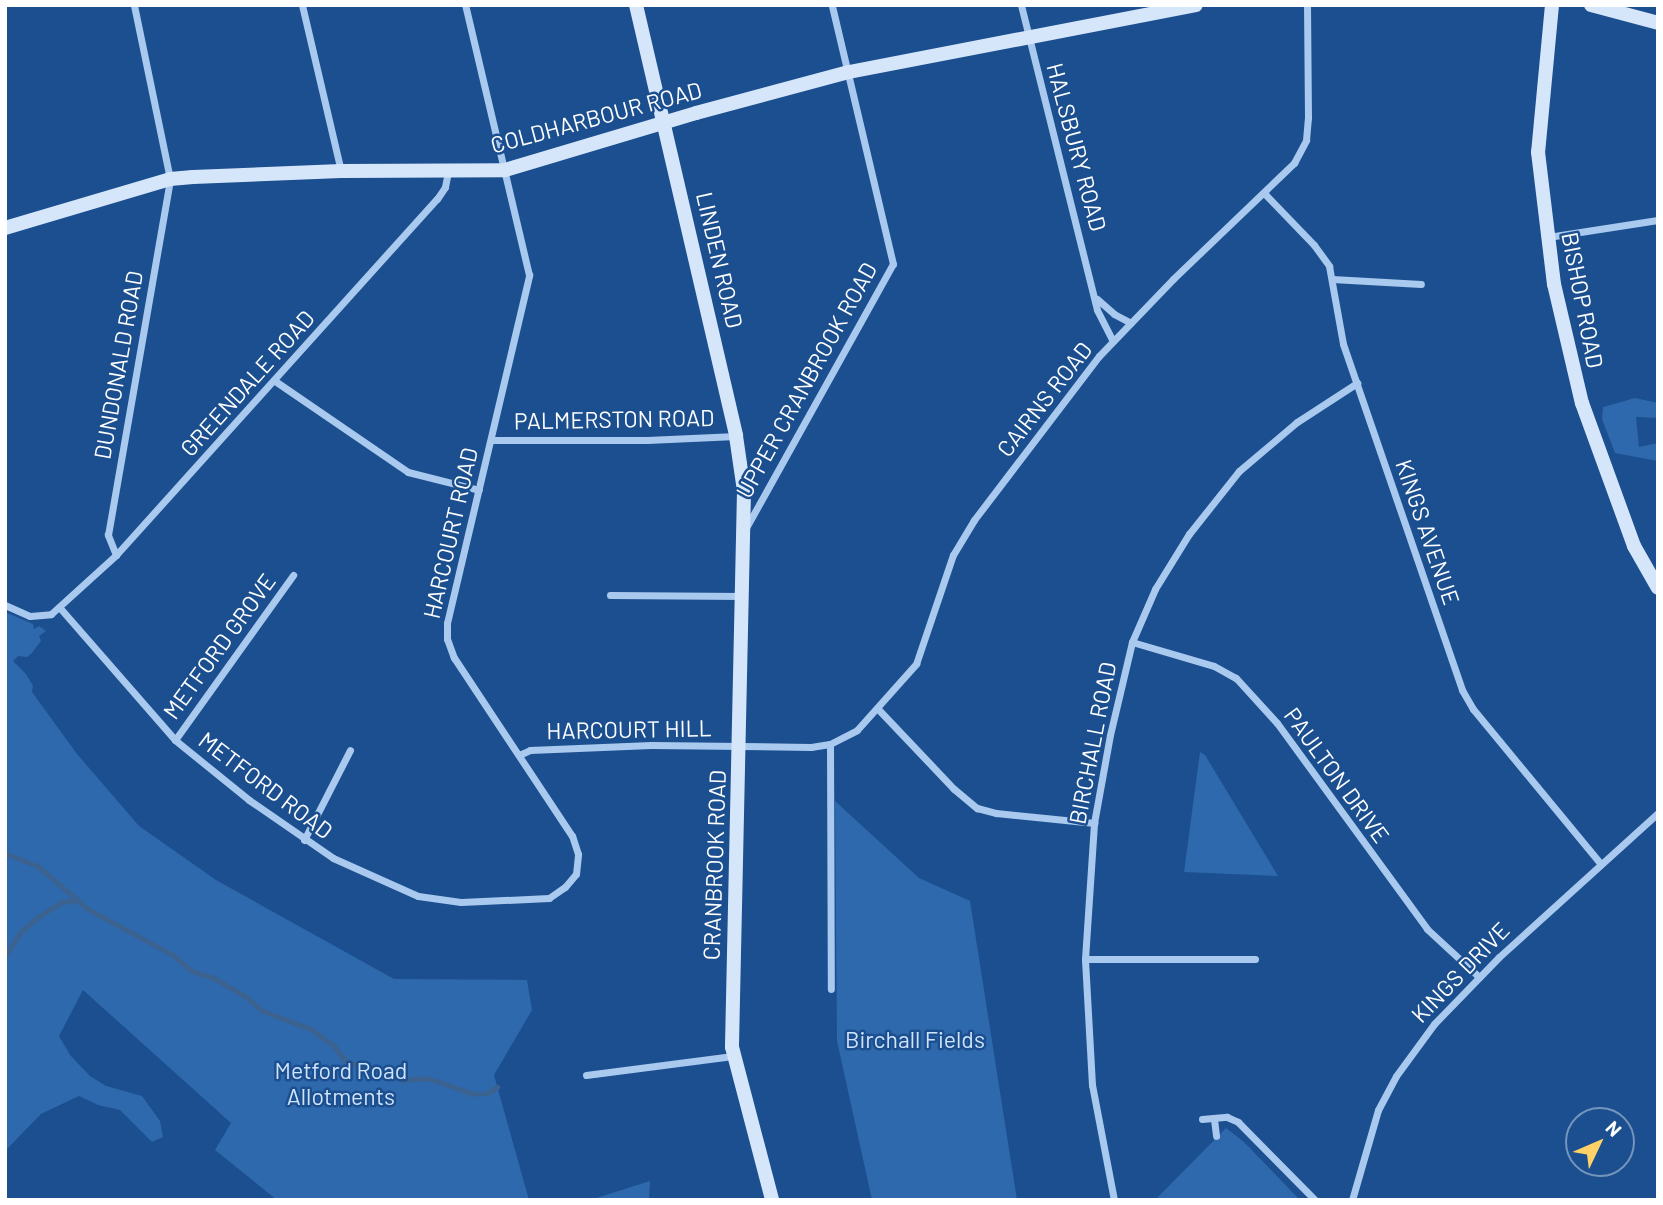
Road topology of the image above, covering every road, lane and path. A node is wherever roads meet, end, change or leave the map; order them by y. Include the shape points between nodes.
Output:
1 (134, 5) edge
2 (302, 5) edge
3 (466, 5) edge
4 (636, 5) edge
5 (832, 5) edge
6 (1021, 5) edge
7 (1196, 5) edge
8 (1307, 5) edge
9 (1552, 5) edge
10 (1591, 5) edge
11 (1658, 23) edge
12 (1029, 37) junction
13 (849, 72) junction
14 (665, 122) junction
15 (505, 170) junction
16 (341, 171) junction
17 (448, 172) junction
18 (170, 179) junction
19 (1264, 193) junction
20 (1658, 220) edge
21 (5, 228) edge
22 (1547, 237) junction
23 (1332, 279) junction
24 (1421, 284) dead end
25 (1097, 299) junction
26 (1131, 323) junction
27 (1113, 341) junction
28 (275, 381) junction
29 (1357, 383) junction
30 (736, 436) junction
31 (491, 440) junction
32 (480, 490) junction
33 (746, 528) junction
34 (116, 555) junction
35 (293, 575) dead end
36 (1658, 588) edge
37 (610, 595) dead end
38 (744, 596) junction
39 (5, 605) edge
40 (60, 608) junction
41 (1132, 642) junction
42 (878, 709) junction
43 (175, 740) junction
44 (830, 744) junction
45 (741, 748) junction
46 (351, 750) dead end
47 (519, 755) junction
48 (1658, 813) edge
49 (1094, 823) junction
50 (304, 840) junction
51 (1600, 863) junction
52 (502, 900) joint
53 (1085, 959) junction
54 (1255, 959) dead end
55 (1479, 977) junction
56 (831, 989) dead end
57 (733, 1056) junction
58 (586, 1075) dead end
59 (1202, 1119) dead end
60 (1214, 1119) junction
61 (1216, 1136) dead end
62 (772, 1200) edge
63 (1114, 1200) edge
64 (1315, 1200) edge
65 (1352, 1200) edge

1 - 18 street
2 - 16 street
3 - 15 street, HARCOURT ROAD
4 - 14 main road, LINDEN ROAD
5 - 13 street, UPPER CRANBROOK ROAD
6 - 12 street, HALSBURY ROAD
7 - 12 main road, COLDHARBOUR ROAD
8 - 19 street, CAIRNS ROAD via 1306,140 1294,163
9 - 22 main road, BISHOP ROAD via 1538,152
10 - 11 main road
12 - 13 main road, COLDHARBOUR ROAD
12 - 25 street, HALSBURY ROAD
13 - 14 main road, COLDHARBOUR ROAD
13 - 33 street, UPPER CRANBROOK ROAD via 893,264
14 - 15 main road, COLDHARBOUR ROAD
14 - 30 main road, LINDEN ROAD
15 - 17 main road, COLDHARBOUR ROAD
15 - 31 street, HARCOURT ROAD via 529,275
16 - 17 main road, COLDHARBOUR ROAD
16 - 18 main road, COLDHARBOUR ROAD
17 - 28 street, GREENDALE ROAD via 437,199
18 - 21 main road, COLDHARBOUR ROAD
18 - 34 street, DUNDONALD ROAD via 108,535
19 - 23 street, KINGS AVENUE via 1319,251
19 - 26 street, CAIRNS ROAD
20 - 22 street
22 - 36 main road, BISHOP ROAD via 1582,403 1634,546
23 - 24 street
23 - 29 street, KINGS AVENUE via 1343,344
25 - 26 street
25 - 27 street, HALSBURY ROAD via 1097,310
26 - 27 street, CAIRNS ROAD
27 - 42 street, CAIRNS ROAD via 974,520 953,555 916,664
28 - 32 street via 408,472
28 - 34 street, GREENDALE ROAD
29 - 41 street, BIRCHALL ROAD via 1297,422 1239,471 1189,534 1155,589
29 - 51 street, KINGS AVENUE via 1462,690
30 - 31 street, PALMERSTON ROAD
30 - 33 main road, LINDEN ROAD
31 - 32 street, HARCOURT ROAD
32 - 47 street, HARCOURT ROAD via 447,639 454,657
33 - 38 main road, CRANBROOK ROAD
34 - 40 street, GREENDALE ROAD
35 - 43 street, METFORD GROVE
37 - 38 street
38 - 45 main road, CRANBROOK ROAD
39 - 40 street via 30,616
40 - 43 street, METFORD ROAD
41 - 49 street, BIRCHALL ROAD
41 - 55 street, PAULTON DRIVE via 1214,666 1236,678 1277,723 1427,929
42 - 44 street, CAIRNS ROAD via 857,730
42 - 49 street via 977,808
43 - 50 street, METFORD ROAD
44 - 45 street, CAIRNS ROAD
44 - 56 street
45 - 47 street, HARCOURT HILL via 650,745 530,750
45 - 57 main road, CRANBROOK ROAD
46 - 50 street
47 - 52 street, HARCOURT ROAD via 572,836 578,854 576,874 549,898
48 - 51 street, KINGS DRIVE
49 - 53 street, BIRCHALL ROAD
50 - 52 street, METFORD ROAD via 418,896 461,902
51 - 55 street, KINGS DRIVE
53 - 54 street
53 - 63 street, BIRCHALL ROAD via 1092,1085
55 - 65 street, KINGS DRIVE via 1434,1024 1396,1076 1378,1110
57 - 58 street
57 - 62 main road, CRANBROOK ROAD
59 - 60 street
60 - 61 street
60 - 64 street via 1227,1117 1238,1122

